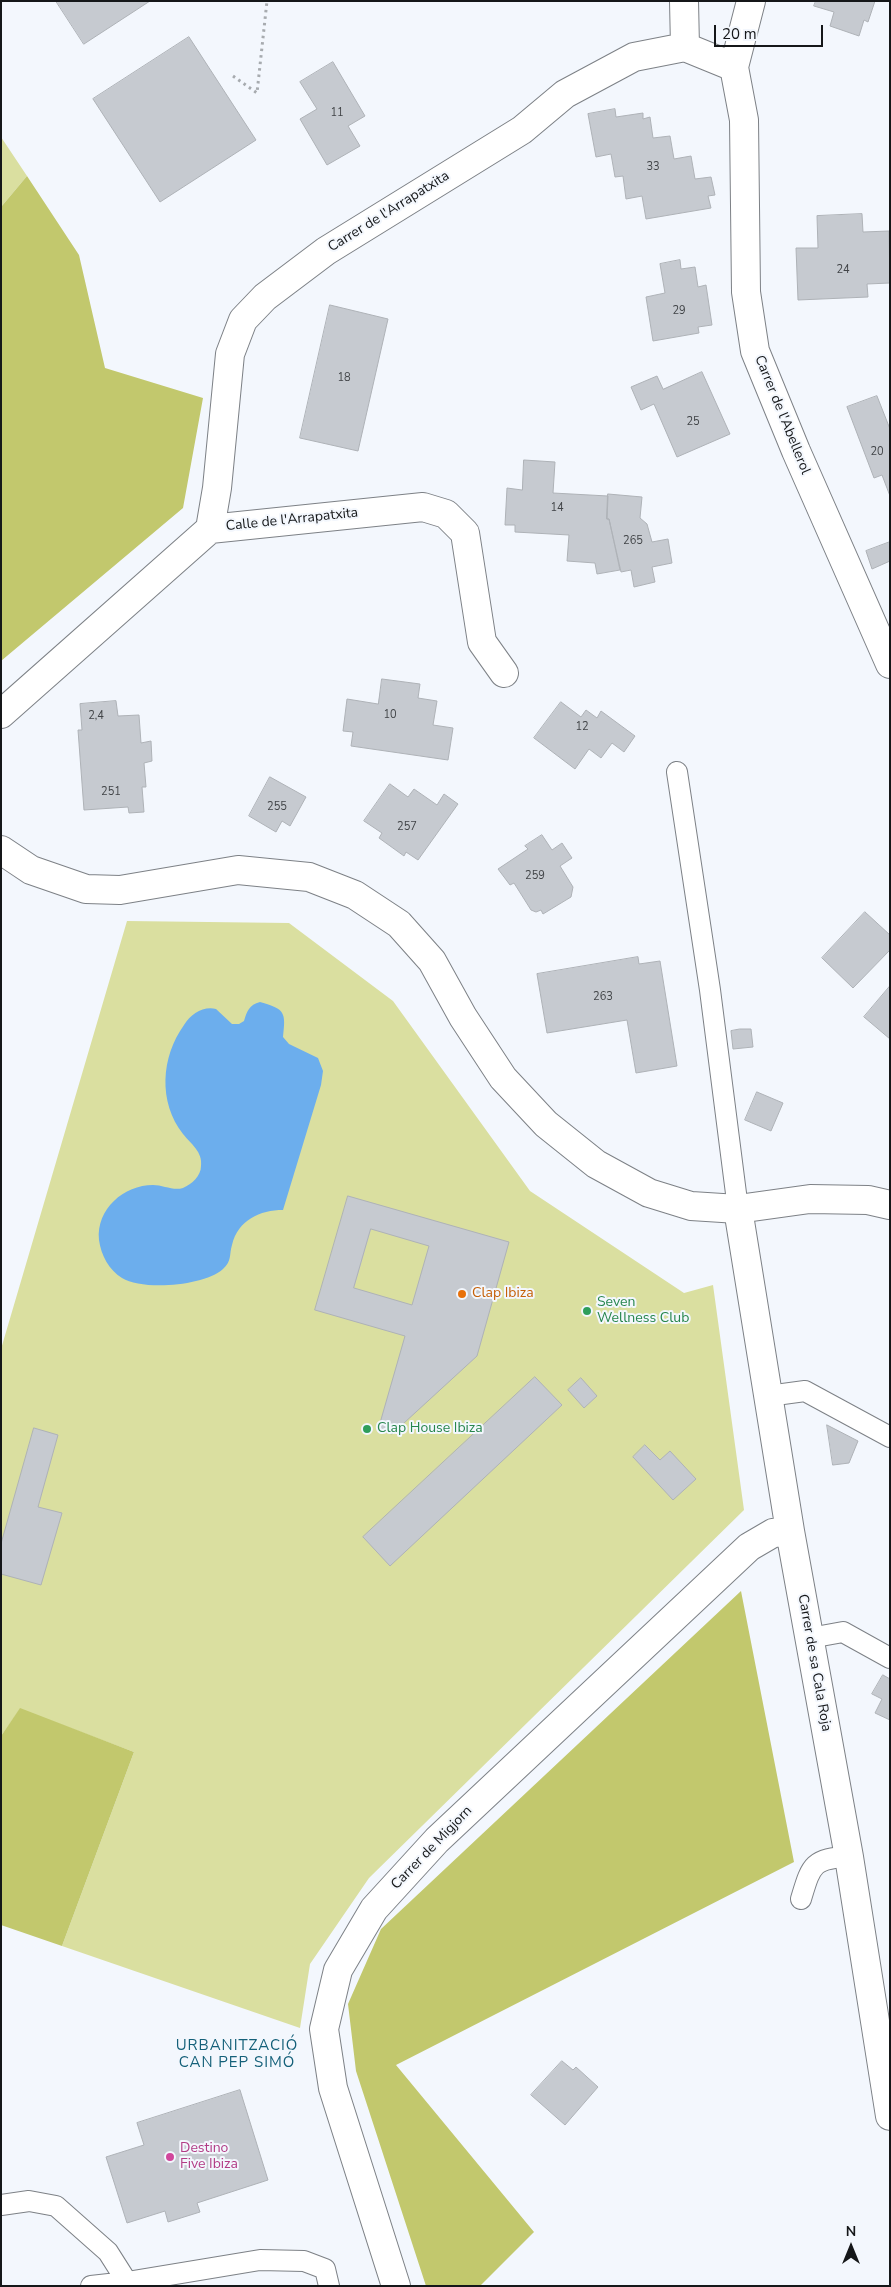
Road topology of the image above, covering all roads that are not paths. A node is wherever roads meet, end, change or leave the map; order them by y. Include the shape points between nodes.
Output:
1 (684, 1) edge
2 (751, 1) edge
3 (685, 47) junction
4 (734, 67) junction
5 (210, 529) junction
6 (890, 664) edge
7 (504, 673) dead end
8 (1, 714) edge
9 (677, 772) dead end
10 (1, 850) edge
11 (890, 1205) edge
12 (738, 1209) junction
13 (768, 1396) junction
14 (890, 1437) edge
15 (790, 1531) junction
16 (810, 1638) junction
17 (890, 1658) edge
18 (849, 1857) junction
19 (801, 1900) dead end
20 (890, 2116) edge
21 (1, 2205) edge
22 (127, 2282) junction
23 (91, 2286) edge
24 (329, 2286) edge
25 (396, 2286) edge

1 - 3 street
2 - 4 street, Carrer de l'Abellerol
3 - 4 street
3 - 5 street, Carrer de l'Arrapatxita via 634,57 565,94 522,130 326,251 265,298 243,320 230,354
4 - 6 street, Carrer de l'Abellerol via 744,120 746,292 755,351
5 - 7 street, Calle de l'Arrapatxita via 423,507 446,514 465,533 482,642
5 - 8 street, Calle de l'Arrapatxita
9 - 12 lane via 710,990
10 - 12 street via 31,870 86,889 120,890 238,870 310,877 356,895 398,924 432,961 503,1078 546,1124 596,1164 649,1193 691,1206
11 - 12 street via 868,1200 810,1199
12 - 13 street, Carrer de sa Cala Roja
13 - 14 lane via 805,1391
13 - 15 street, Carrer de sa Cala Roja
15 - 16 street, Carrer de sa Cala Roja
15 - 25 street, Carrer de Migjorn via 773,1533 749,1547 437,1840 374,1909 338,1970 324,2029 333,2088
16 - 17 lane via 843,1632
16 - 18 street, Carrer de sa Cala Roja
18 - 19 lane via 826,1858 810,1871
18 - 20 street, Carrer de sa Cala Roja
21 - 22 lane via 29,2201 56,2206 108,2252
22 - 23 lane
22 - 24 lane via 260,2260 304,2262 325,2269

